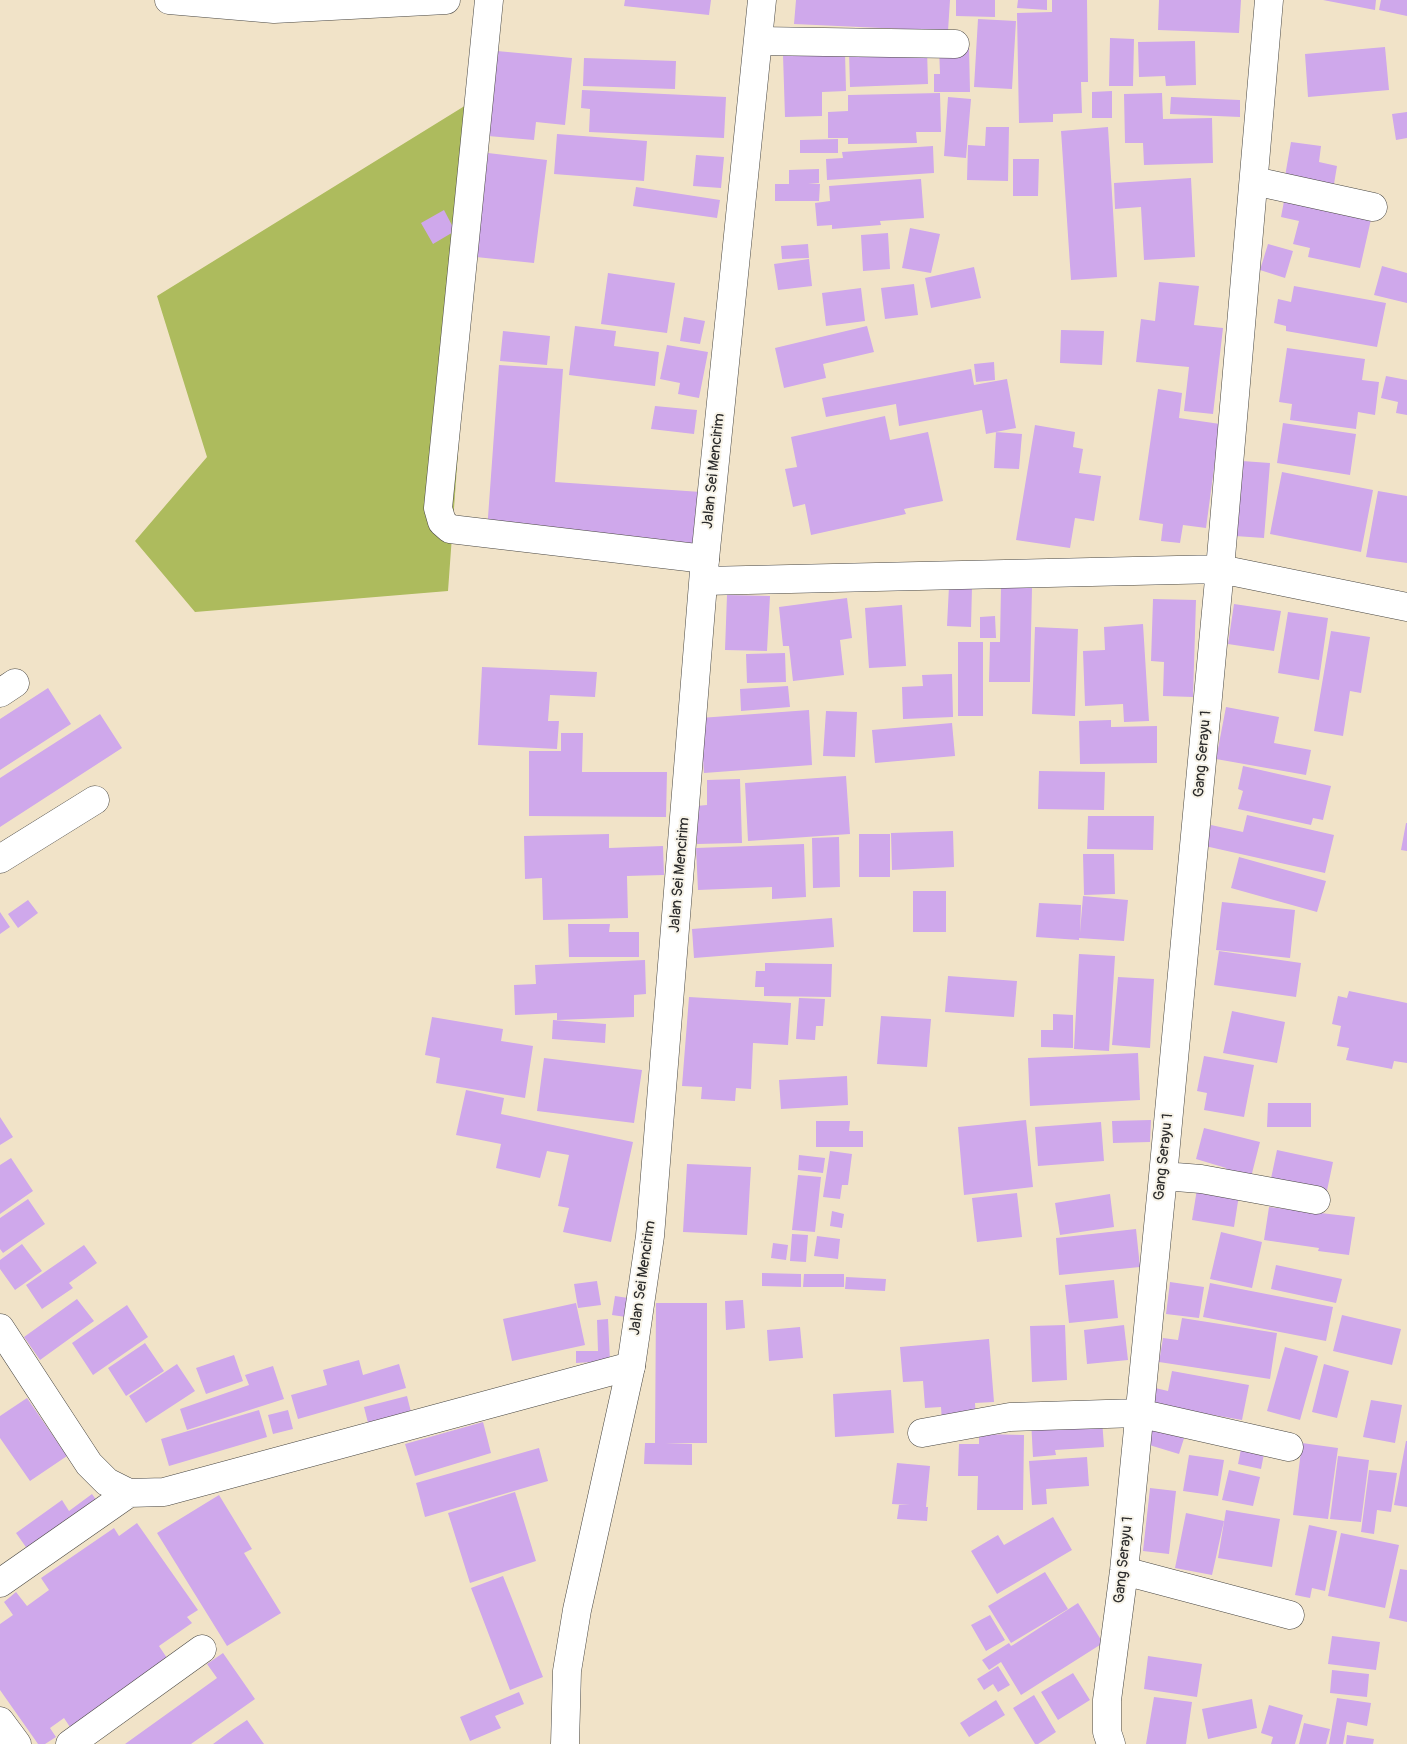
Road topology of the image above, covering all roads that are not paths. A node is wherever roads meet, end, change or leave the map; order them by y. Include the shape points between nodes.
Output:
1 (169, 0) edge
2 (446, 0) edge
3 (489, 0) edge
4 (762, 0) edge
5 (1269, 0) edge
6 (759, 41) junction
7 (955, 44) dead end
8 (1254, 181) junction
9 (1373, 207) dead end
10 (704, 570) junction
11 (1220, 570) junction
12 (1407, 607) edge
13 (95, 800) dead end
14 (2, 854) edge
15 (1163, 1176) junction
16 (1316, 1200) dead end
17 (0, 1328) edge
18 (631, 1366) junction
19 (1138, 1413) junction
20 (922, 1433) dead end
21 (1289, 1447) dead end
22 (129, 1493) junction
23 (1124, 1571) junction
24 (0, 1583) edge
25 (1290, 1615) dead end
26 (202, 1649) dead end
27 (0, 1721) edge
28 (17, 1744) edge
29 (70, 1744) edge
30 (565, 1744) edge
31 (1111, 1744) edge

1 - 2 street via 274,9
3 - 10 street via 438,508 442,522 450,529
4 - 6 street, Jalan Sei Mencirim
5 - 8 street, Gang Serayu 1
6 - 7 street
6 - 10 street, Jalan Sei Mencirim
8 - 9 street
8 - 11 street, Gang Serayu 1
10 - 11 street
10 - 18 street, Jalan Sei Mencirim via 650,1236
11 - 12 street
11 - 15 street, Gang Serayu 1
13 - 14 street
15 - 16 street via 1201,1179
15 - 19 street, Gang Serayu 1
17 - 22 street via 89,1464 107,1482
18 - 22 street via 164,1492
18 - 30 street, Jalan Sei Mencirim via 578,1610 568,1670
19 - 20 street via 1010,1417
19 - 21 street
19 - 23 street, Gang Serayu 1
22 - 24 street
23 - 25 street
23 - 31 street, Gang Serayu 1 via 1107,1700 1107,1732
26 - 29 street
27 - 28 street

